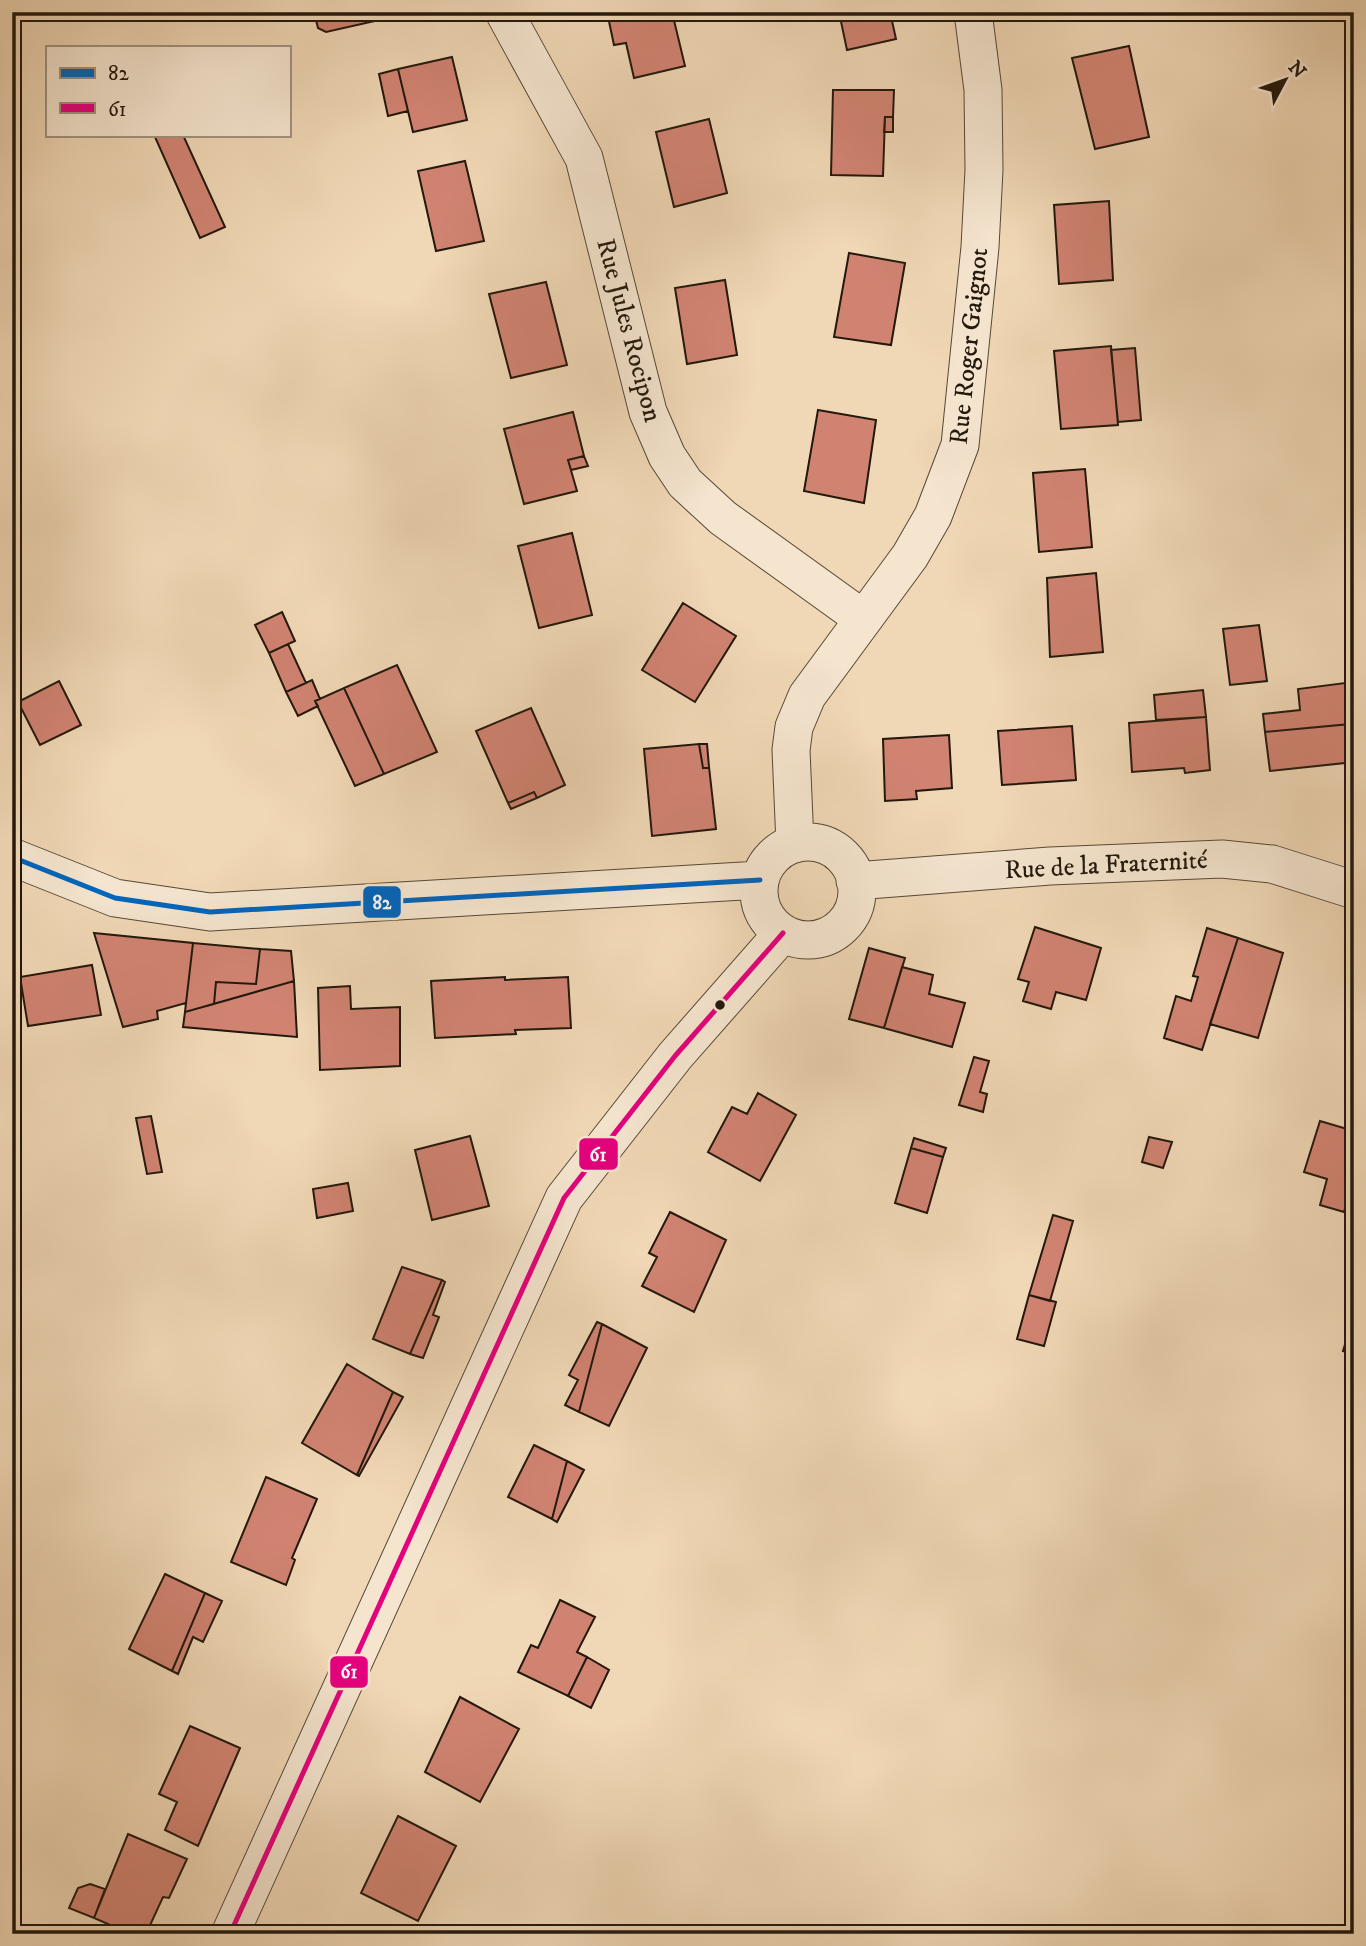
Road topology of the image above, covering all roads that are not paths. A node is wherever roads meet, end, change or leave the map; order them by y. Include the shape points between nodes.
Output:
1 (504, 12) edge
2 (973, 12) edge
3 (862, 618) junction
4 (795, 844) junction
5 (12, 857) edge
6 (760, 880) junction
7 (855, 881) junction
8 (1354, 890) edge
9 (783, 933) junction
10 (230, 1934) edge

1 - 3 street, Rue Jules Rocipon via 584,158 648,412 667,456 685,482 723,518
2 - 3 street, Rue Roger Gaignot via 983,90 984,170 960,445 933,516 910,556
3 - 4 street, Rue Roger Gaignot via 807,696 794,727
4 - 6 street via 773,857
4 - 7 street via 833,850 850,867
5 - 6 street via 115,898 210,912
6 - 9 street via 762,910
7 - 8 street, Rue de la Fraternité via 1222,859 1272,864
7 - 9 street via 854,905 843,926 814,940
9 - 10 street via 675,1056 564,1198

